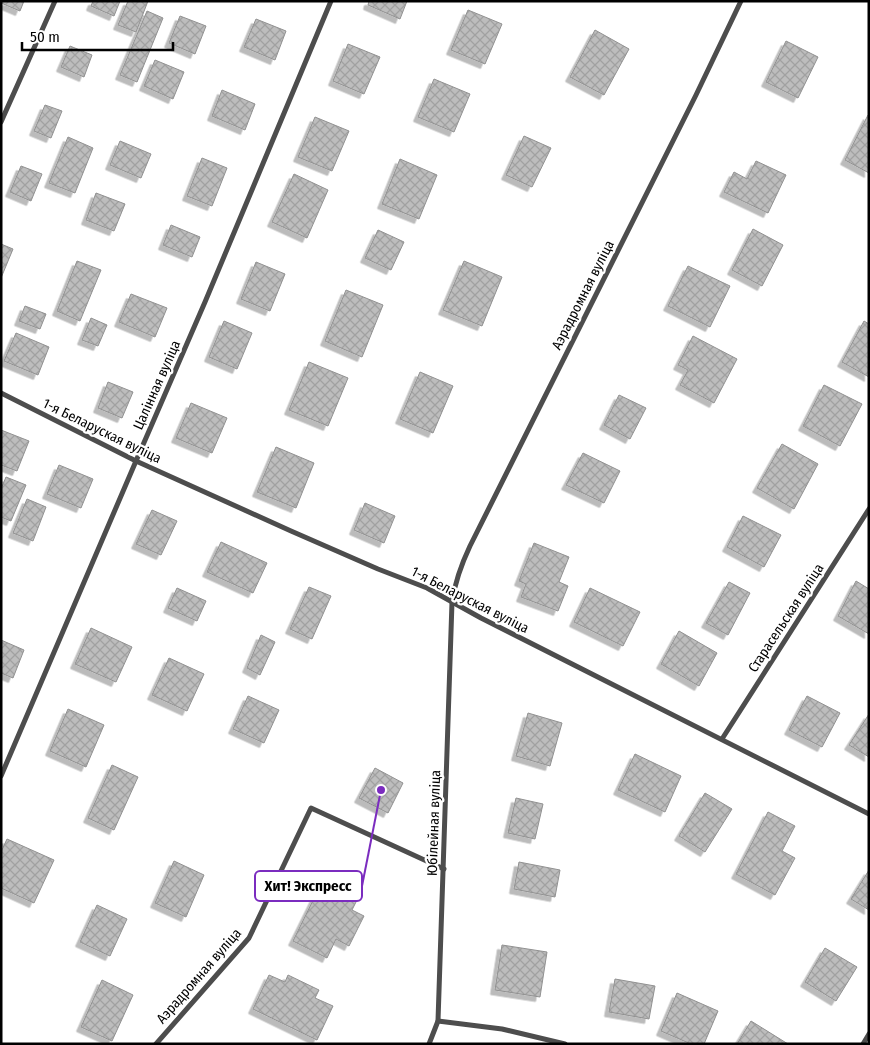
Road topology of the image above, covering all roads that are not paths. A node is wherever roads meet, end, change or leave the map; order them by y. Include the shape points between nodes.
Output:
1 (55, 1) edge
2 (331, 1) edge
3 (741, 1) edge
4 (1, 122) edge
5 (1, 394) edge
6 (136, 461) junction
7 (869, 509) edge
8 (452, 602) junction
9 (722, 739) junction
10 (1, 776) edge
11 (869, 814) edge
12 (444, 869) junction
13 (438, 1021) junction
14 (869, 1034) edge
15 (156, 1044) edge
16 (429, 1044) edge
17 (565, 1044) edge
18 (863, 1044) edge

1 - 4 street
2 - 6 street, Цалінная вуліца
3 - 8 street, Аэрадромная вуліца via 470,546 455,584
5 - 6 street, 1-я Беларуская вуліца
6 - 8 street, 1-я Беларуская вуліца via 427,588
6 - 10 street, Цалінная вуліца
7 - 9 street, Старасельская вуліца
8 - 9 street, 1-я Беларуская вуліца
8 - 12 street, Юбілейная вуліца
9 - 11 street, 1-я Беларуская вуліца
12 - 13 street, Юбілейная вуліца
12 - 15 street, Аэрадромная вуліца via 310,808 249,938
13 - 16 street, Юбілейная вуліца
13 - 17 street via 502,1029
14 - 18 street

